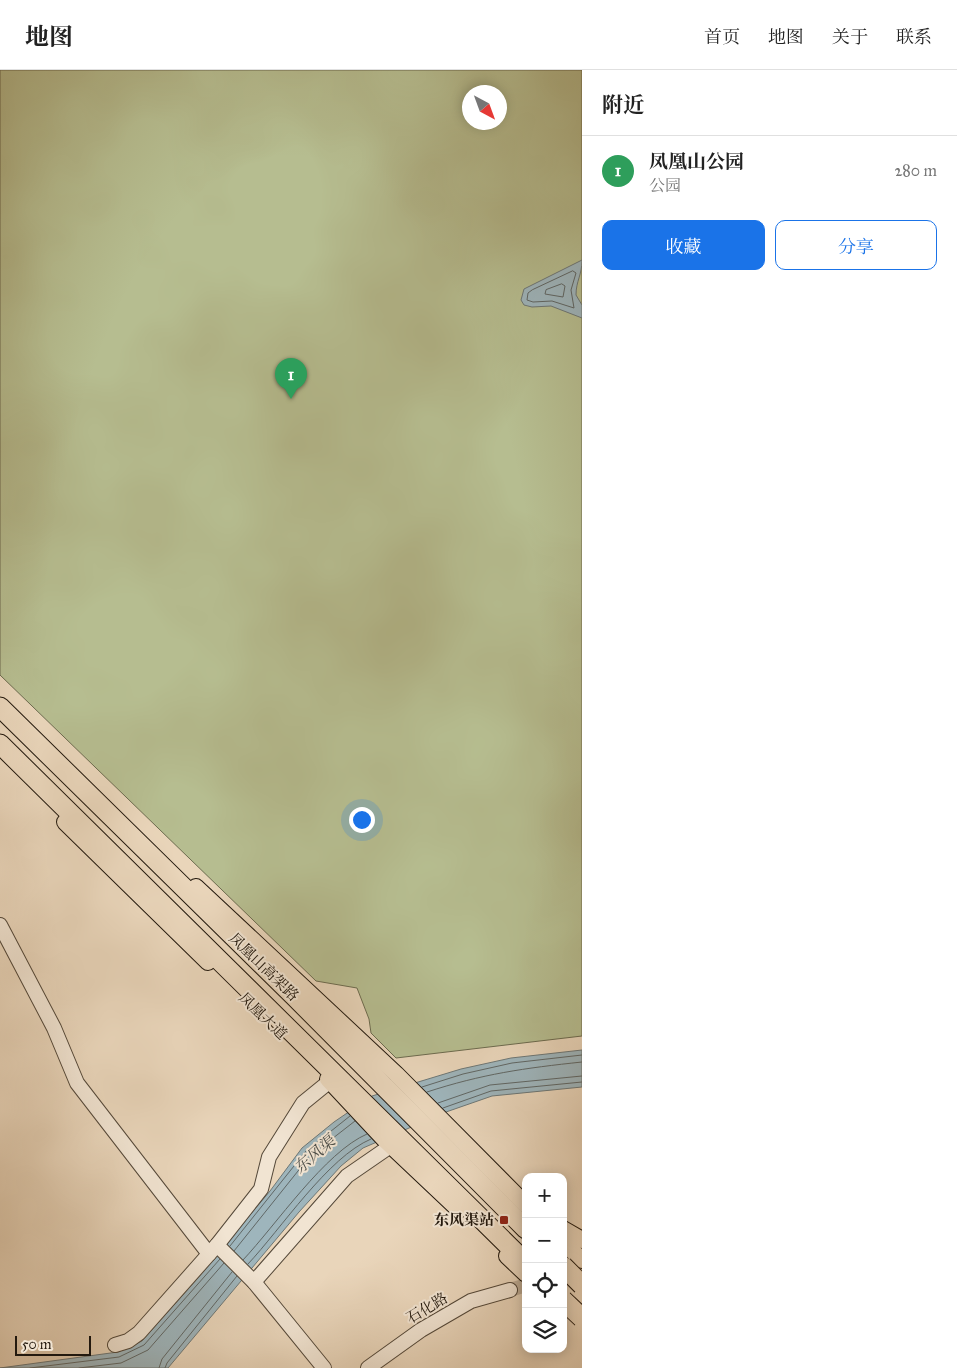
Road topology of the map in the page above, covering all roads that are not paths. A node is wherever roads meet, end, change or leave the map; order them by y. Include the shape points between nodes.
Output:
1 (0, 706) edge
2 (0, 744) edge
3 (0, 757) edge
4 (0, 925) edge
5 (330, 1081) junction
6 (389, 1143) junction
7 (522, 1200) edge
8 (522, 1225) edge
9 (567, 1231) edge
10 (582, 1240) edge
11 (567, 1246) edge
12 (213, 1250) junction
13 (522, 1259) edge
14 (582, 1260) edge
15 (522, 1270) edge
16 (567, 1270) edge
17 (254, 1282) junction
18 (582, 1285) edge
19 (510, 1290) tunnel mouth
20 (567, 1306) edge
21 (576, 1318) edge
22 (115, 1345) dead end
23 (324, 1368) edge
24 (368, 1368) edge

1 - 7 main road via 400,1079
1 - 8 highway, 凤凰山高架路
2 - 13 highway, 凤凰山高架路
3 - 5 main road, 凤凰大道
4 - 12 street via 54,1028 77,1083
5 - 6 main road, 凤凰大道
5 - 12 street via 303,1103 269,1157 261,1189
6 - 15 main road, 凤凰大道
6 - 17 street via 347,1176
9 - 10 main road
11 - 14 main road
12 - 17 street
12 - 22 street via 139,1333
16 - 18 highway, bridge
17 - 23 street
19 - 24 street, 石化路 via 471,1301 420,1330
20 - 21 highway, bridge

